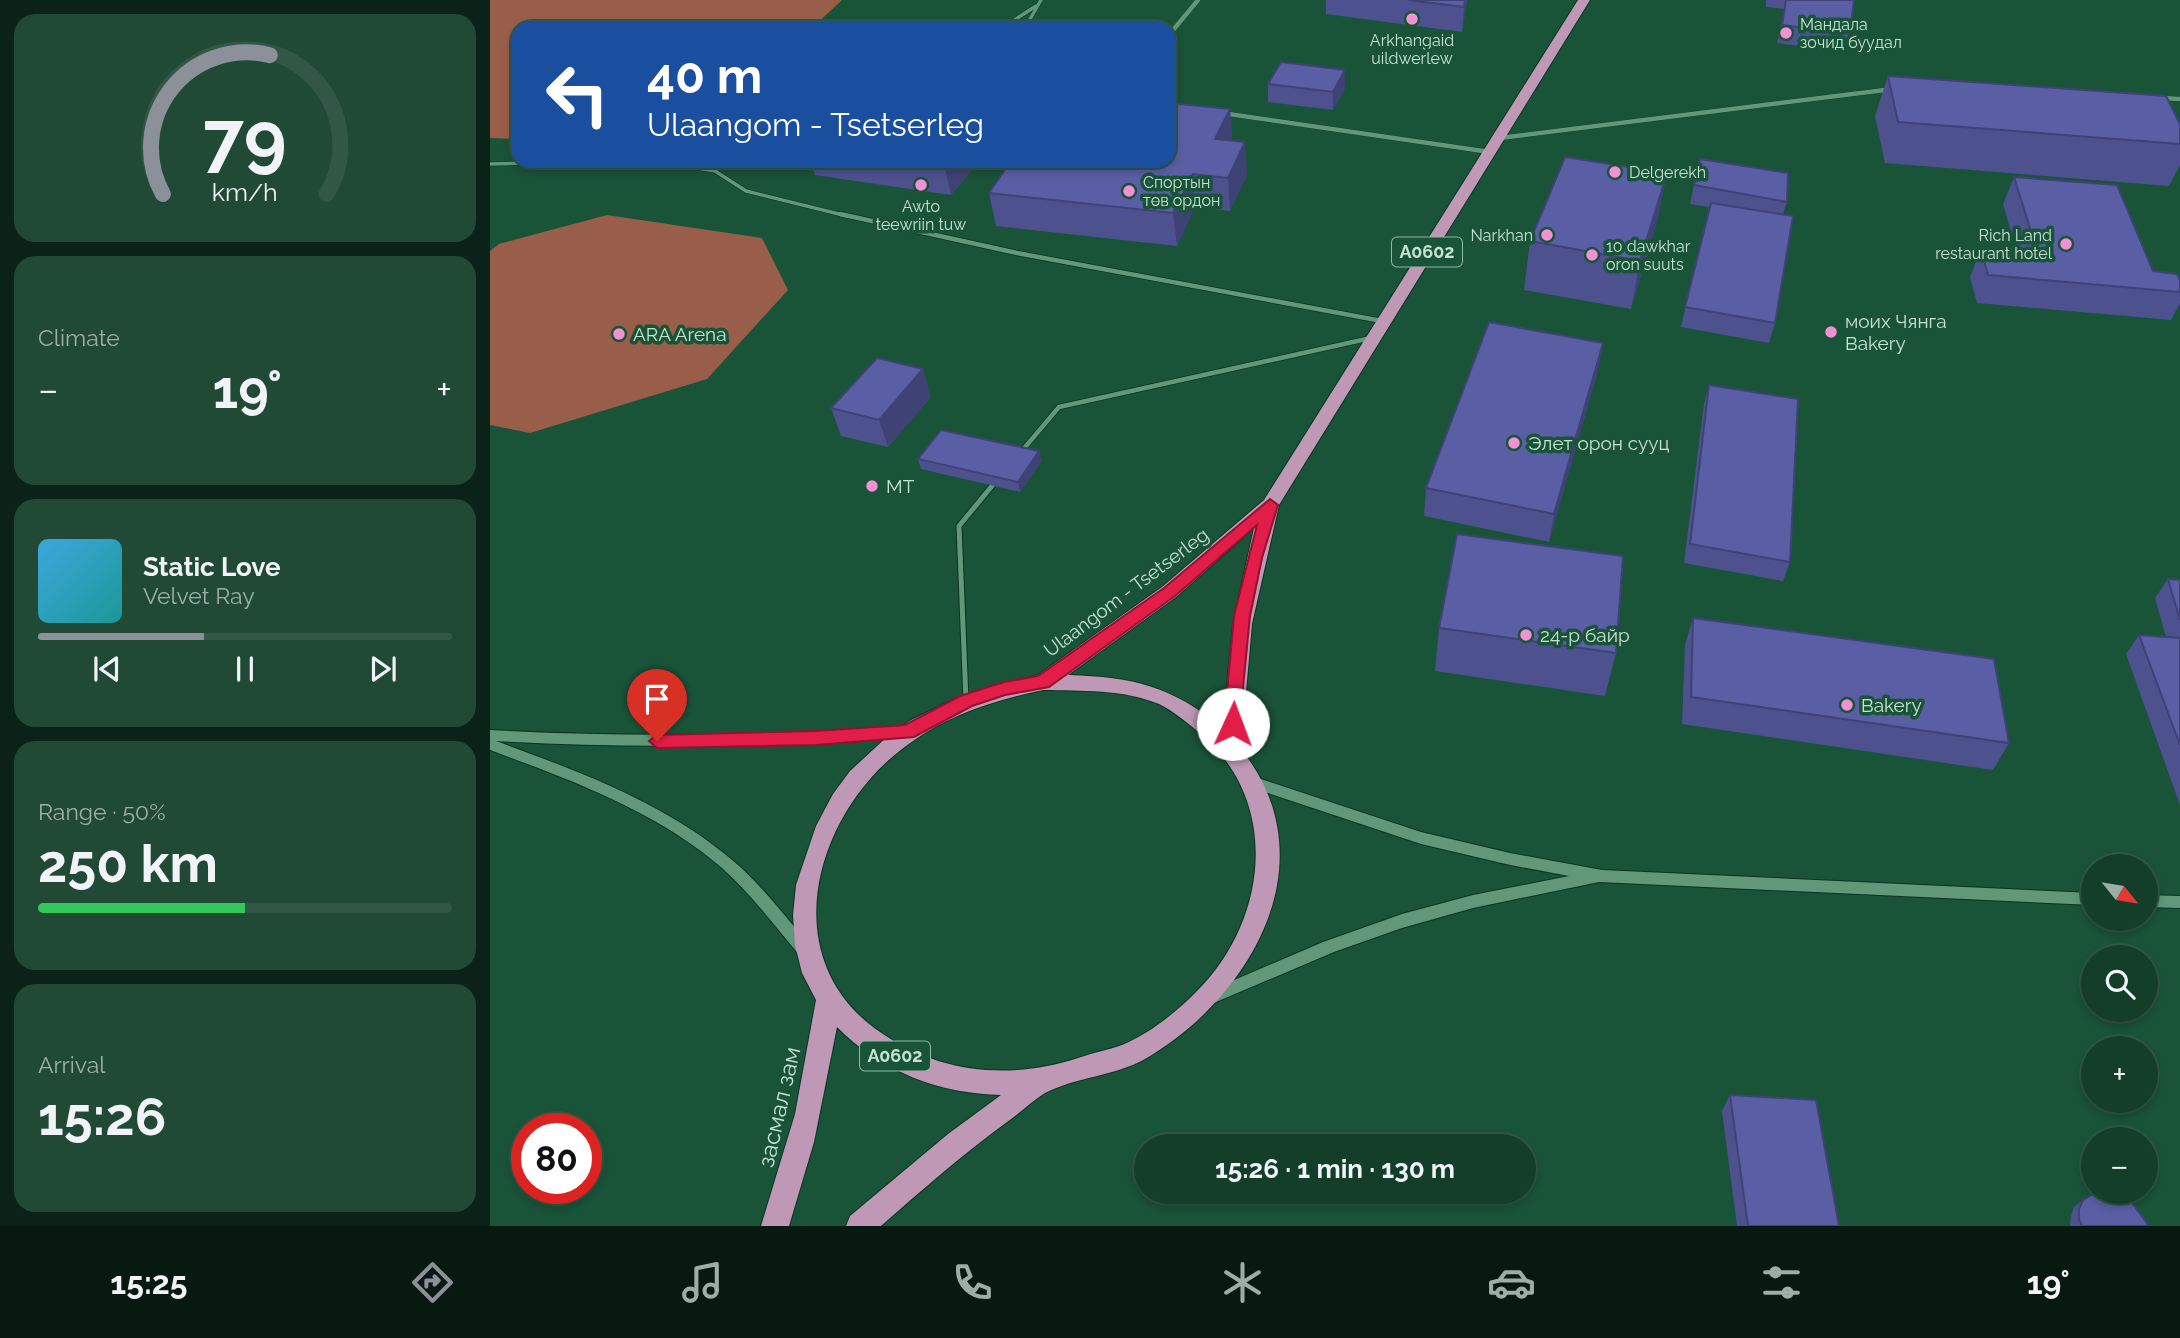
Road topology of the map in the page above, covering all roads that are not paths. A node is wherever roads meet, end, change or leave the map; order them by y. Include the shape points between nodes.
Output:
1 (1041, 0) edge
2 (1198, 0) edge
3 (1584, 0) edge
4 (1035, 6) junction
5 (1012, 21) edge
6 (1029, 21) edge
7 (1176, 27) edge
8 (1901, 89) edge
9 (2152, 97) edge
10 (2180, 99) edge
11 (1209, 111) edge
12 (1500, 138) junction
13 (1491, 152) junction
14 (511, 163) edge
15 (490, 164) edge
16 (693, 168) edge
17 (1382, 321) junction
18 (1371, 338) junction
19 (1017, 456) edge
20 (1000, 476) edge
21 (1270, 505) junction
22 (1043, 682) junction
23 (966, 701) junction
24 (908, 732) junction
25 (490, 735) edge
26 (490, 744) edge
27 (1232, 747) junction
28 (1255, 783) junction
29 (1602, 877) junction
30 (2081, 898) edge
31 (2158, 901) edge
32 (2180, 902) edge
33 (809, 956) junction
34 (828, 999) junction
35 (1205, 1000) junction
36 (1041, 1082) junction
37 (775, 1226) edge
38 (860, 1226) edge

1 - 4 lane
2 - 7 street
3 - 12 highway, A0602
4 - 5 lane
4 - 6 lane
8 - 12 street
9 - 10 street
11 - 13 street
12 - 13 highway, A0602
13 - 17 highway, A0602
14 - 15 lane
16 - 17 lane via 715,172 746,191 870,221
17 - 18 highway, A0602
18 - 19 lane via 1059,407
18 - 21 highway, A0602
20 - 23 lane via 959,526
21 - 22 highway, Ulaangom - Tsetserleg / A0602 via 1169,592
21 - 27 highway, A0602 via 1242,616
22 - 23 highway, A0602 via 1004,688
22 - 27 highway, A0602 via 1116,684 1181,706
23 - 24 highway, A0602
24 - 25 street via 635,742
24 - 33 highway, A0602 via 858,777 821,832 804,893
26 - 33 street via 618,793 689,834 753,889
27 - 28 highway, A0602
28 - 29 street via 1421,838
28 - 35 highway, A0602 via 1270,834 1268,890 1245,947
29 - 30 street
29 - 35 street via 1501,895 1403,920
31 - 32 street
33 - 34 highway, A0602
34 - 36 highway, A0602 via 880,1050 955,1080
34 - 37 highway, засмал зам via 817,1084
35 - 36 highway, A0602 via 1131,1054
36 - 38 highway, A0602 via 957,1143

